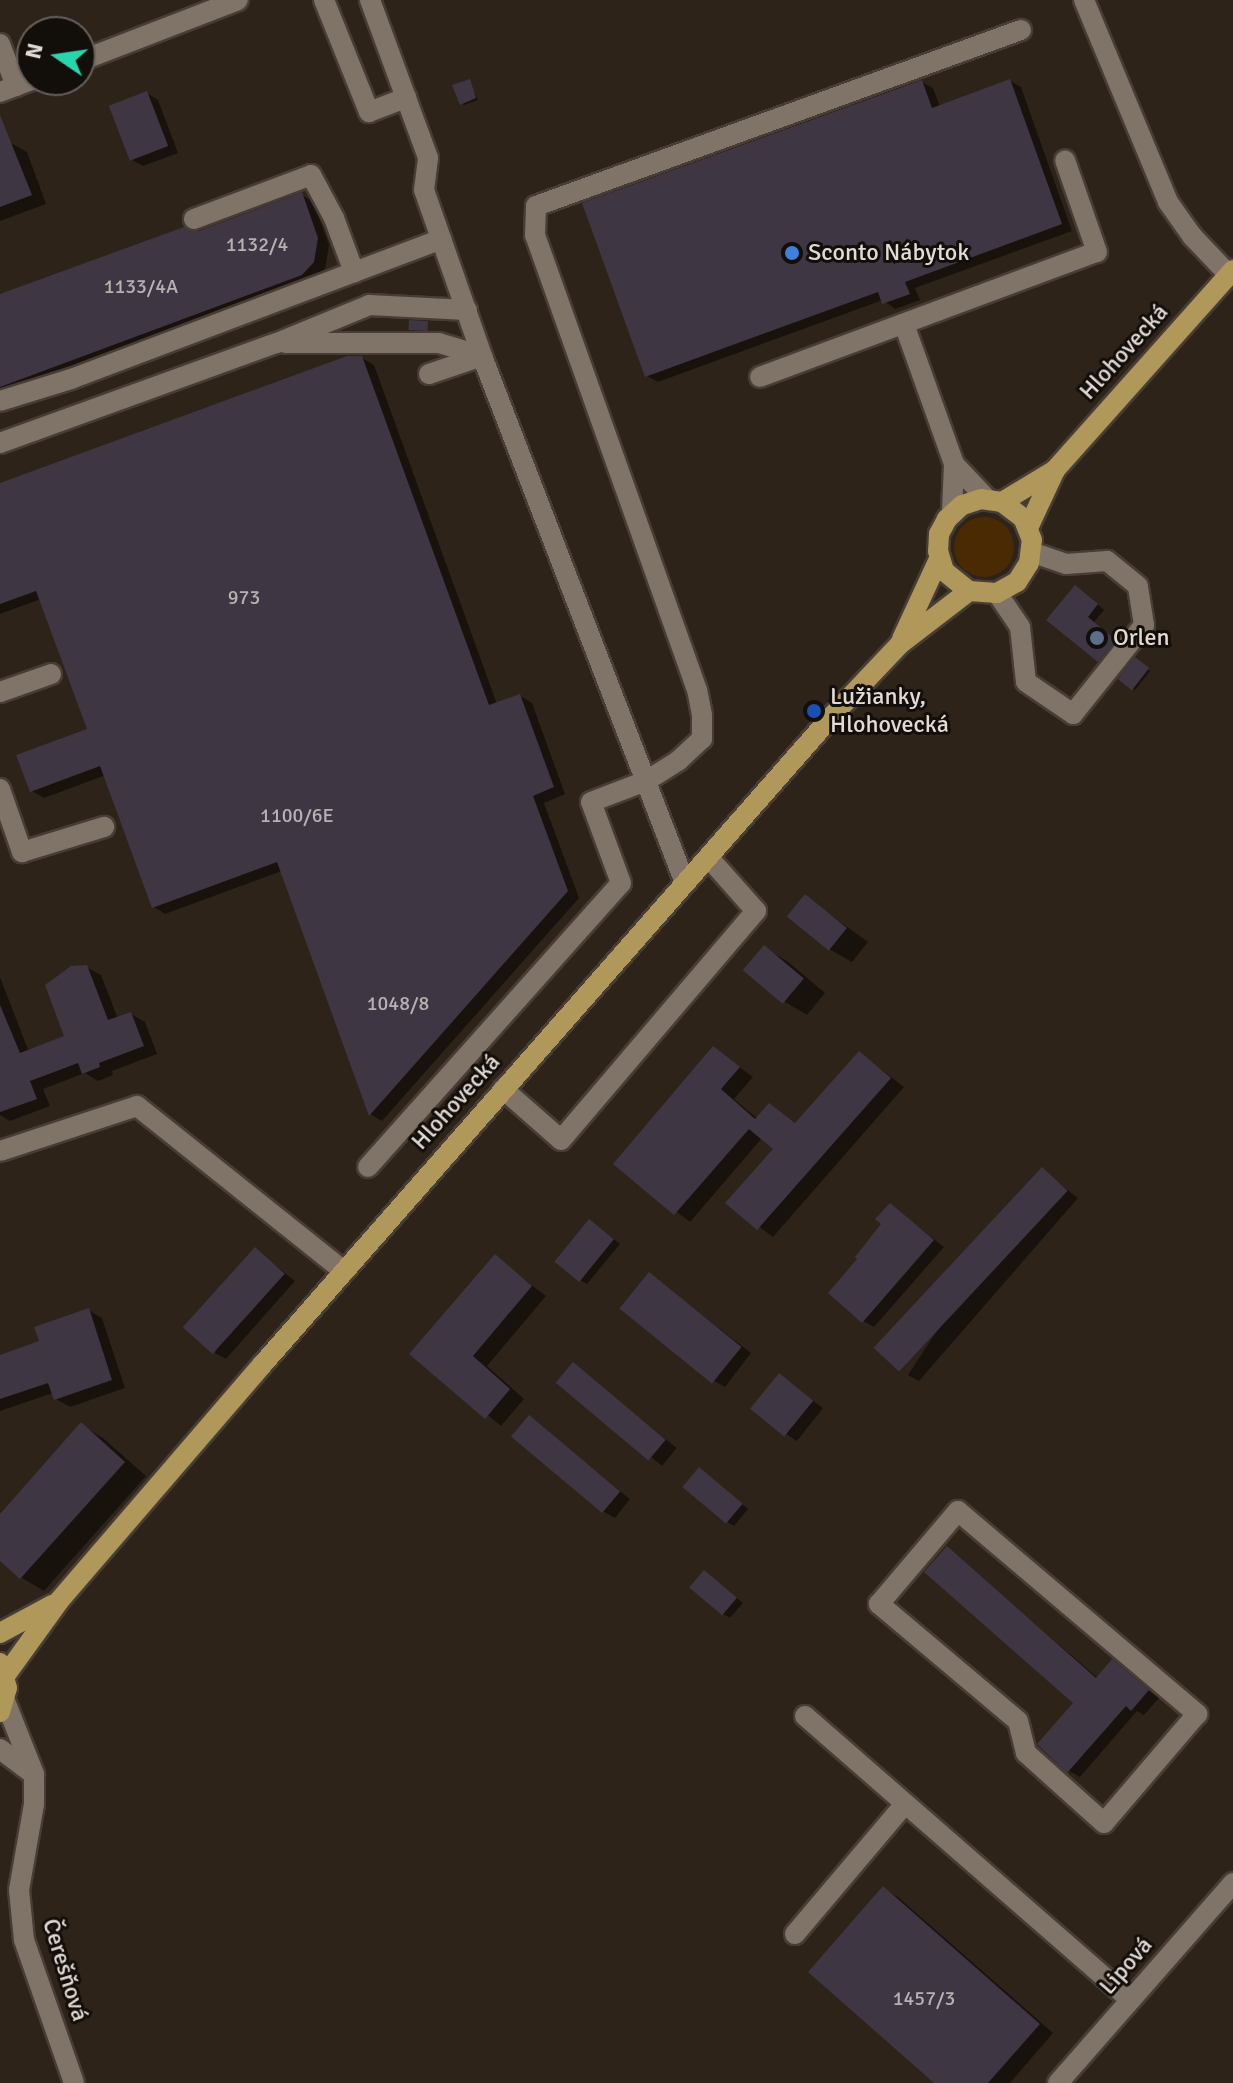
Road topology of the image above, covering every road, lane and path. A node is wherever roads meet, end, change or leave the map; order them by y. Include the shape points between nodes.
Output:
1 (238, 0) edge
2 (324, 0) edge
3 (370, 0) edge
4 (1084, 0) edge
5 (208, 6) edge
6 (1021, 30) dead end
7 (0, 44) edge
8 (96, 54) edge
9 (16, 86) edge
10 (406, 98) junction
11 (1065, 160) dead end
12 (194, 219) dead end
13 (441, 239) junction
14 (354, 272) junction
15 (1231, 272) edge
16 (467, 310) junction
17 (904, 324) junction
18 (277, 343) junction
19 (482, 356) junction
20 (429, 374) dead end
21 (760, 377) dead end
22 (0, 401) edge
23 (0, 443) edge
24 (954, 464) junction
25 (1055, 470) junction
26 (994, 501) junction
27 (952, 512) junction
28 (1028, 528) junction
29 (1032, 552) junction
30 (939, 559) junction
31 (969, 591) junction
32 (997, 593) junction
33 (900, 644) junction
34 (51, 674) dead end
35 (0, 692) edge
36 (646, 781) junction
37 (0, 789) edge
38 (104, 827) dead end
39 (708, 857) junction
40 (685, 883) junction
41 (503, 1089) junction
42 (0, 1151) edge
43 (368, 1167) dead end
44 (344, 1271) junction
45 (59, 1601) junction
46 (0, 1633) edge
47 (3, 1669) edge
48 (3, 1707) edge
49 (805, 1716) dead end
50 (1018, 1721) joint
51 (0, 1749) edge
52 (34, 1774) junction
53 (905, 1804) junction
54 (1233, 1883) edge
55 (795, 1934) dead end
56 (1131, 2000) junction
57 (74, 2083) edge
58 (1058, 2083) edge

1 - 5 street
2 - 10 street via 369,112
3 - 10 street
4 - 15 street via 1168,202 1192,236
5 - 8 street
6 - 36 street via 536,206 535,235 702,715 702,739
7 - 9 street
10 - 13 street via 428,158 424,190
11 - 17 street via 1097,252
12 - 14 street via 311,175
13 - 14 street
13 - 16 street
14 - 22 street
15 - 25 main road, Hlohovecká
16 - 18 street via 369,305
16 - 19 street
17 - 21 street
17 - 24 street
18 - 19 street via 439,343
18 - 23 street
19 - 20 street
19 - 36 street
24 - 26 street
24 - 27 street
25 - 26 main road, Hlohovecká
25 - 28 main road, Hlohovecká
26 - 27 main road, Hlohovecká via 968,502
26 - 28 main road via 1016,510
27 - 30 main road, Hlohovecká via 939,534
28 - 29 main road
29 - 32 main road via 1017,582
29 - 32 street via 1066,564 1107,561 1138,586 1144,625 1073,714 1026,682 1020,627
30 - 31 main road via 948,576
30 - 33 main road, Hlohovecká
31 - 32 main road
31 - 33 main road, Hlohovecká
33 - 39 main road, Hlohovecká
34 - 35 street
36 - 40 street
36 - 43 street via 591,802 621,883
37 - 38 street via 22,852
39 - 40 main road, Hlohovecká
39 - 41 street via 756,911 561,1140
40 - 41 main road, Hlohovecká
41 - 44 main road, Hlohovecká
42 - 44 street via 137,1106
44 - 45 main road, Hlohovecká
45 - 46 main road, Hlohovecká
45 - 47 main road, Hlohovecká
47 - 48 main road
48 - 52 street, Čerešňová
49 - 53 street
50 - 50 street via 1026,1753 1104,1823 1197,1714 958,1511 879,1604
51 - 52 street
52 - 57 street, Čerešňová via 19,1890 24,1940
53 - 55 street
53 - 56 street
54 - 56 street, Lipová
56 - 58 street, Lipová

